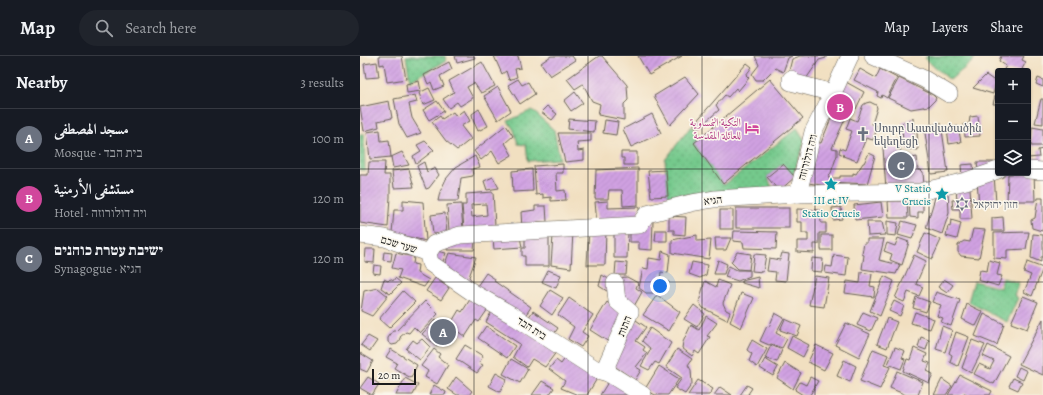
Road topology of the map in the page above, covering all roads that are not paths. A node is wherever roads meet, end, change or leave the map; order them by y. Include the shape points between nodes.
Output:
1 (850, 56) edge
2 (874, 56) edge
3 (791, 79) dead end
4 (833, 93) junction
5 (949, 94) dead end
6 (1031, 170) edge
7 (995, 171) edge
8 (1043, 171) edge
9 (798, 194) junction
10 (360, 235) edge
11 (431, 248) junction
12 (615, 283) dead end
13 (608, 373) junction
14 (643, 395) edge

1 - 4 street, ויה דולורוזה
2 - 5 street via 924,79
3 - 4 street via 791,82
4 - 9 street, ויה דולורוזה via 813,132
6 - 8 street
7 - 9 street, הגיא via 920,192
9 - 11 street, הגיא via 714,199 691,203 647,214 639,225 460,235
10 - 11 street, שער שכם
11 - 13 street, בית הבד via 430,263 597,370
12 - 13 street, התות via 617,301 630,312 607,364
13 - 14 street, בית הבד

